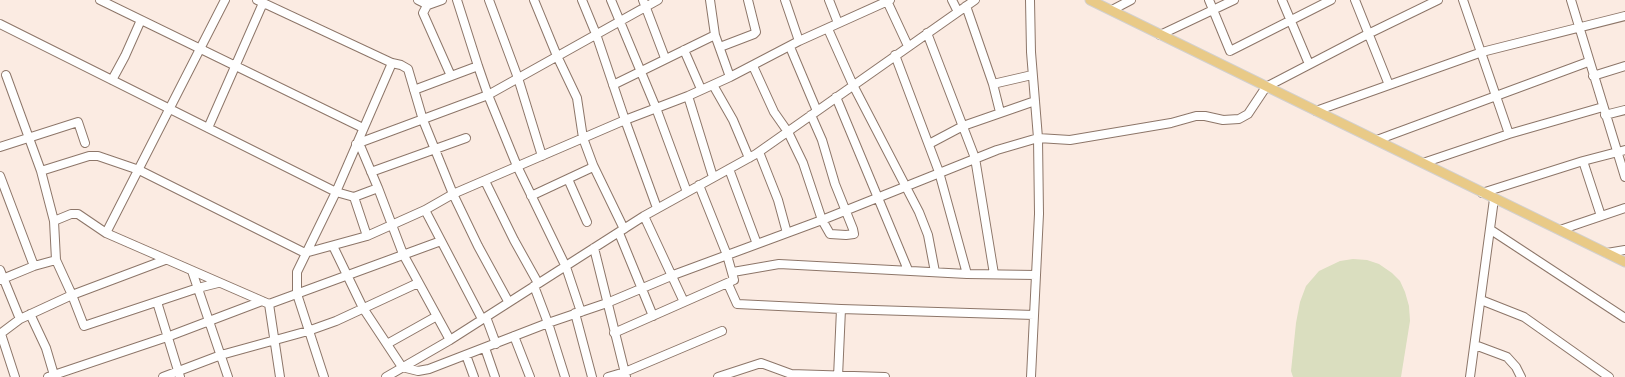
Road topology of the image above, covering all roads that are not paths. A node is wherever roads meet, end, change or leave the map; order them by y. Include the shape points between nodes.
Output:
1 (100, 0) edge
2 (225, 0) edge
3 (418, 0) edge
4 (442, 0) edge
5 (457, 0) edge
6 (489, 0) edge
7 (534, 0) edge
8 (582, 0) edge
9 (611, 0) edge
10 (658, 0) edge
11 (710, 0) edge
12 (748, 0) edge
13 (785, 0) edge
14 (829, 0) edge
15 (869, 0) edge
16 (952, 0) edge
17 (976, 0) edge
18 (1030, 0) edge
19 (1090, 0) edge
20 (1131, 0) edge
21 (1209, 0) edge
22 (1234, 0) edge
23 (1282, 0) edge
24 (1331, 0) edge
25 (1355, 0) edge
26 (1438, 0) edge
27 (1463, 0) edge
28 (1571, 0) edge
29 (260, 1) edge
30 (889, 1) edge
31 (429, 2) edge
32 (645, 4) edge
33 (966, 6) junction
34 (872, 8) junction
35 (1112, 10) junction
36 (1213, 11) junction
37 (958, 12) junction
38 (1625, 16) edge
39 (141, 20) junction
40 (1291, 21) junction
41 (619, 22) junction
42 (838, 23) junction
43 (0, 24) edge
44 (1580, 27) junction
45 (828, 29) junction
46 (927, 33) junction
47 (596, 34) junction
48 (715, 34) junction
49 (1368, 34) junction
50 (1160, 35) junction
51 (799, 41) junction
52 (908, 46) junction
53 (790, 47) junction
54 (720, 48) junction
55 (201, 49) junction
56 (684, 50) junction
57 (1482, 52) junction
58 (895, 55) junction
59 (556, 56) junction
60 (666, 58) junction
61 (1588, 62) junction
62 (392, 63) junction
63 (1309, 64) junction
64 (235, 65) junction
65 (478, 66) junction
66 (753, 66) junction
67 (1625, 66) edge
68 (641, 71) junction
69 (6, 74) dead end
70 (450, 76) junction
71 (1032, 76) junction
72 (1593, 76) junction
73 (730, 77) junction
74 (518, 78) junction
75 (112, 80) junction
76 (993, 84) junction
77 (613, 85) junction
78 (713, 85) junction
79 (853, 85) junction
80 (1389, 85) junction
81 (1266, 87) junction
82 (701, 89) junction
83 (414, 90) junction
84 (488, 95) junction
85 (1496, 95) junction
86 (688, 96) junction
87 (836, 97) junction
88 (1035, 101) junction
89 (656, 108) junction
90 (170, 109) junction
91 (1625, 110) edge
92 (1316, 111) junction
93 (1604, 111) junction
94 (1000, 112) junction
95 (814, 113) junction
96 (423, 120) junction
97 (624, 120) junction
98 (962, 126) junction
99 (208, 128) junction
100 (363, 128) junction
101 (788, 132) junction
102 (1509, 134) junction
103 (28, 138) junction
104 (466, 138) dead end
105 (583, 138) junction
106 (1038, 138) junction
107 (1377, 140) junction
108 (85, 143) dead end
109 (358, 144) junction
110 (929, 144) junction
111 (0, 148) edge
112 (435, 149) junction
113 (1621, 151) edge
114 (758, 152) junction
115 (542, 156) junction
116 (749, 158) junction
117 (975, 158) junction
118 (1583, 161) junction
119 (1422, 163) junction
120 (517, 166) junction
121 (593, 166) junction
122 (729, 169) junction
123 (139, 170) junction
124 (41, 171) junction
125 (371, 172) junction
126 (939, 172) junction
127 (0, 176) edge
128 (713, 177) junction
129 (1625, 178) edge
130 (568, 179) junction
131 (485, 181) junction
132 (699, 185) junction
133 (905, 186) junction
134 (378, 188) junction
135 (336, 192) junction
136 (687, 192) junction
137 (1482, 193) junction
138 (453, 194) junction
139 (531, 196) junction
140 (354, 197) junction
141 (879, 197) junction
142 (1494, 199) junction
143 (657, 208) junction
144 (1625, 208) edge
145 (425, 210) junction
146 (844, 210) junction
147 (644, 216) junction
148 (1601, 216) junction
149 (822, 220) junction
150 (54, 221) junction
151 (586, 222) dead end
152 (392, 225) junction
153 (1491, 230) junction
154 (1560, 230) junction
155 (622, 231) junction
156 (106, 233) junction
157 (787, 233) junction
158 (367, 236) junction
159 (441, 241) junction
160 (757, 244) junction
161 (333, 246) junction
162 (594, 248) junction
163 (1625, 250) edge
164 (305, 253) junction
165 (1607, 253) junction
166 (403, 254) junction
167 (727, 255) junction
168 (56, 260) junction
169 (165, 260) junction
170 (1625, 262) edge
171 (34, 266) junction
172 (566, 267) junction
173 (0, 270) edge
174 (908, 270) junction
175 (192, 272) junction
176 (733, 272) junction
177 (935, 272) junction
178 (967, 274) junction
179 (994, 274) junction
180 (1036, 275) junction
181 (347, 276) junction
182 (671, 276) junction
183 (2, 280) edge
184 (218, 283) junction
185 (418, 283) junction
186 (728, 284) junction
187 (536, 285) junction
188 (198, 288) junction
189 (641, 289) junction
190 (297, 294) junction
191 (72, 295) junction
192 (1481, 300) junction
193 (508, 301) junction
194 (157, 302) junction
195 (684, 302) junction
196 (266, 303) junction
197 (607, 303) junction
198 (363, 308) junction
199 (841, 310) junction
200 (578, 312) junction
201 (30, 314) junction
202 (1034, 315) junction
203 (437, 316) junction
204 (653, 316) junction
205 (484, 318) junction
206 (1625, 318) edge
207 (20, 319) junction
208 (210, 322) junction
209 (548, 323) junction
210 (308, 331) junction
211 (722, 331) dead end
212 (614, 333) junction
213 (0, 334) edge
214 (514, 336) junction
215 (167, 337) junction
216 (274, 340) junction
217 (450, 340) junction
218 (387, 344) junction
219 (496, 344) junction
220 (1475, 345) junction
221 (485, 348) junction
222 (221, 355) junction
223 (466, 355) junction
224 (406, 368) junction
225 (179, 374) edge
226 (625, 375) edge
227 (51, 376) edge
228 (838, 376) edge
229 (15, 377) edge
230 (163, 377) edge
231 (228, 377) edge
232 (280, 377) edge
233 (324, 377) edge
234 (386, 377) edge
235 (413, 377) edge
236 (474, 377) edge
237 (495, 377) edge
238 (530, 377) edge
239 (565, 377) edge
240 (592, 377) edge
241 (608, 377) edge
242 (718, 377) edge
243 (885, 377) edge
244 (1031, 377) edge
245 (1470, 377) edge
246 (1521, 377) edge
247 (1609, 377) edge

1 - 39 street
2 - 55 street
3 - 31 street
4 - 31 street
5 - 65 street
6 - 74 street
7 - 59 street
8 - 47 street
9 - 41 street
10 - 32 street
11 - 48 street
12 - 54 street via 756,32
13 - 51 street
14 - 42 street
15 - 34 street
16 - 37 street
17 - 33 street
18 - 71 street
19 - 35 main road
20 - 35 street
21 - 36 street
22 - 36 street
23 - 40 street
24 - 40 street
25 - 49 street
26 - 49 street
27 - 57 street
28 - 44 street
29 - 62 street
29 - 64 street
30 - 34 street
30 - 52 street
31 - 70 street via 423,13
32 - 41 street
32 - 60 street
33 - 37 street
33 - 76 street
34 - 42 street
35 - 50 main road
36 - 40 street via 1230,51
36 - 50 street
37 - 46 street
38 - 44 street
39 - 55 street
39 - 75 street
40 - 63 street
41 - 47 street
41 - 68 street
42 - 45 street
43 - 75 street
44 - 57 street
44 - 61 street
45 - 51 street
45 - 79 street
46 - 52 street
46 - 98 street
47 - 59 street
47 - 77 street
48 - 54 street
48 - 56 street
49 - 63 street
49 - 80 street
50 - 81 main road
51 - 53 street
52 - 58 street
53 - 66 street
53 - 95 street
54 - 73 street
55 - 64 street
55 - 90 street
56 - 60 street
56 - 82 street
57 - 80 street
57 - 85 street
58 - 79 street
58 - 110 street
59 - 74 street
59 - 105 street via 577,98
60 - 68 street
61 - 72 street
61 - 85 street
62 - 83 street via 408,69
62 - 100 street
63 - 81 street
64 - 99 street
64 - 100 street
65 - 70 street
65 - 84 street
66 - 73 street
66 - 101 street via 774,112
67 - 72 street
68 - 77 street
68 - 89 street
69 - 103 street
70 - 83 street
71 - 76 street
71 - 88 street
72 - 93 street
73 - 78 street
74 - 84 street
74 - 115 street
75 - 90 street
76 - 94 street
77 - 97 street
78 - 82 street
78 - 116 street
79 - 87 street
79 - 133 street
80 - 92 street
81 - 92 main road
81 - 106 street via 1248,114 1239,119 1196,116 1070,140
82 - 86 street
83 - 96 street
84 - 96 street
84 - 120 street
85 - 102 street
85 - 107 street
86 - 89 street
86 - 128 street
87 - 95 street
87 - 141 street
88 - 94 street
88 - 106 street
89 - 97 street
89 - 136 street
90 - 99 street
90 - 123 street
91 - 93 street
92 - 107 main road
93 - 102 street
93 - 113 street
94 - 98 street
95 - 101 street
95 - 146 street
96 - 109 street
96 - 112 street
97 - 105 street
97 - 143 street
98 - 110 street
98 - 117 street
99 - 135 street
100 - 109 street
101 - 114 street
101 - 149 street via 803,162
102 - 119 street
103 - 108 street via 78,122
103 - 111 street
103 - 124 street
104 - 112 street
105 - 115 street
105 - 121 street
106 - 117 street
106 - 180 street
107 - 119 main road
109 - 125 street
109 - 135 street
110 - 126 street
112 - 125 street
112 - 138 street
113 - 118 street
113 - 129 street
114 - 116 street
114 - 157 street via 778,200
115 - 120 street
116 - 122 street
117 - 126 street
117 - 179 street
118 - 137 street
118 - 148 street
119 - 137 main road
120 - 131 street
120 - 139 street
121 - 130 street
121 - 155 street
122 - 128 street
122 - 160 street
123 - 124 street via 89,156
123 - 156 street
123 - 164 street
124 - 150 street
125 - 134 street
126 - 133 street
126 - 178 street
127 - 171 street
128 - 132 street
130 - 139 street
130 - 151 street
131 - 138 street
131 - 187 street
132 - 136 street
132 - 167 street
133 - 141 street
133 - 177 street via 928,235
134 - 140 street
134 - 152 street
135 - 140 street
135 - 164 street
136 - 143 street
137 - 142 main road
138 - 145 street
138 - 193 street
139 - 172 street
140 - 158 street
141 - 146 street
141 - 174 street
142 - 153 street
142 - 154 main road
143 - 147 street
144 - 148 street
145 - 152 street
145 - 159 street
146 - 149 street
146 - 149 street via 854,234 830,234
147 - 155 street
147 - 182 street
148 - 154 street
149 - 157 street
150 - 156 street via 78,214
150 - 168 street
152 - 158 street
152 - 166 street
153 - 192 street
153 - 206 street
154 - 165 main road
155 - 162 street
155 - 189 street
156 - 169 street
157 - 160 street
158 - 161 street
159 - 166 street
159 - 205 street
160 - 167 street
161 - 164 street
161 - 181 street
162 - 172 street
162 - 197 street
163 - 165 street
164 - 190 street via 297,272
165 - 170 main road
166 - 181 street
166 - 185 street
167 - 176 street
167 - 182 street
168 - 171 street
168 - 191 street
169 - 175 street
169 - 191 street
171 - 183 street
172 - 187 street
172 - 200 street
173 - 183 street
174 - 176 street via 779,264
174 - 177 street
175 - 184 street
175 - 188 street
176 - 186 street via 734,280
177 - 178 street
178 - 179 street
179 - 180 street
180 - 202 street
181 - 190 street
181 - 198 street
182 - 189 street
182 - 195 street
183 - 207 street
184 - 188 street
184 - 196 street
185 - 198 street
185 - 203 street
186 - 195 street
186 - 199 street via 737,304
187 - 193 street
187 - 209 street
188 - 194 street
188 - 208 street
189 - 197 street
189 - 204 street
190 - 196 street
190 - 210 street
191 - 194 street via 84,326
191 - 201 street
192 - 220 street
192 - 247 street via 1524,317
193 - 205 street
194 - 215 street
195 - 204 street
196 - 208 street
196 - 216 street
197 - 200 street
197 - 212 street
198 - 210 street
198 - 218 street
199 - 202 street
199 - 228 street
200 - 209 street
200 - 240 street
201 - 207 street
201 - 227 street via 46,348
202 - 244 street
203 - 217 street
203 - 218 street
204 - 212 street
205 - 217 street
205 - 219 street
207 - 213 street
208 - 215 street
208 - 222 street
209 - 214 street
209 - 239 street
210 - 216 street
210 - 233 street
211 - 226 street
212 - 226 street
213 - 229 street
214 - 219 street
214 - 238 street
215 - 225 street
215 - 227 street
216 - 222 street
216 - 232 street
217 - 224 street
218 - 224 street
219 - 221 street
220 - 245 street
220 - 246 street via 1507,358
221 - 223 street
221 - 237 street
222 - 225 street
222 - 231 street
223 - 224 street via 429,369
223 - 236 street
224 - 234 street
224 - 235 street
225 - 230 street
226 - 241 street
228 - 242 street via 791,374 760,363
228 - 243 street

